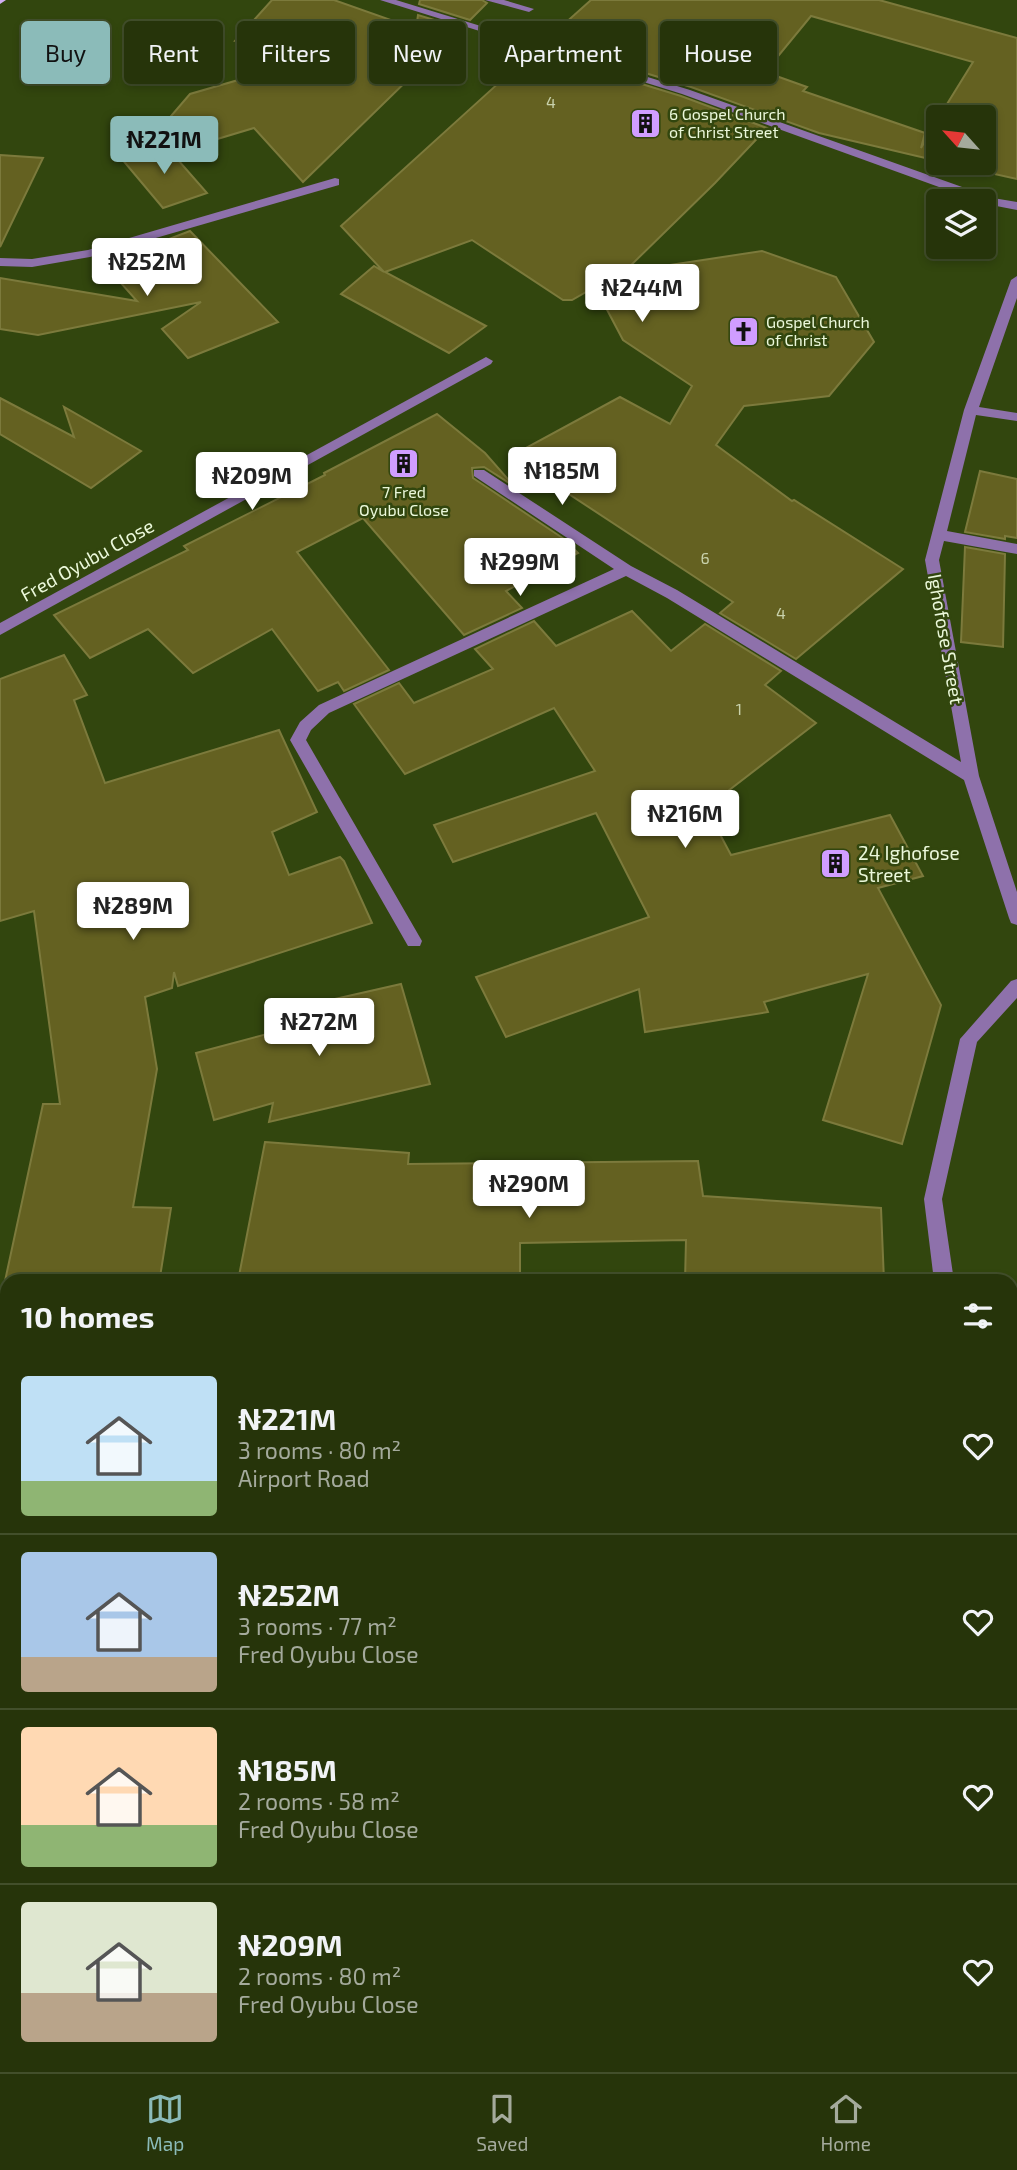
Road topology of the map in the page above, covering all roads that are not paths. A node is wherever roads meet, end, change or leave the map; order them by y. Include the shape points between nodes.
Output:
1 (385, 0) edge
2 (490, 0) edge
3 (529, 9) dead end
4 (335, 182) dead end
5 (1017, 206) edge
6 (0, 262) edge
7 (1017, 280) edge
8 (486, 361) dead end
9 (971, 410) junction
10 (1017, 418) edge
11 (479, 473) dead end
12 (939, 535) junction
13 (1017, 549) edge
14 (626, 570) junction
15 (0, 630) edge
16 (971, 776) junction
17 (1017, 918) edge
18 (414, 941) dead end
19 (1017, 986) edge
20 (943, 1274) edge

1 - 5 street via 686,92 990,201
2 - 3 street
4 - 6 street via 90,253
7 - 9 street, Ighofose Street
8 - 15 street, Fred Oyubu Close
9 - 10 street
9 - 12 street, Ighofose Street
11 - 14 street
12 - 13 street
12 - 16 street, Ighofose Street via 932,560
14 - 16 street
14 - 18 street via 324,709 305,726 299,740
16 - 17 street, Ighofose Street
19 - 20 street via 969,1039 933,1199

